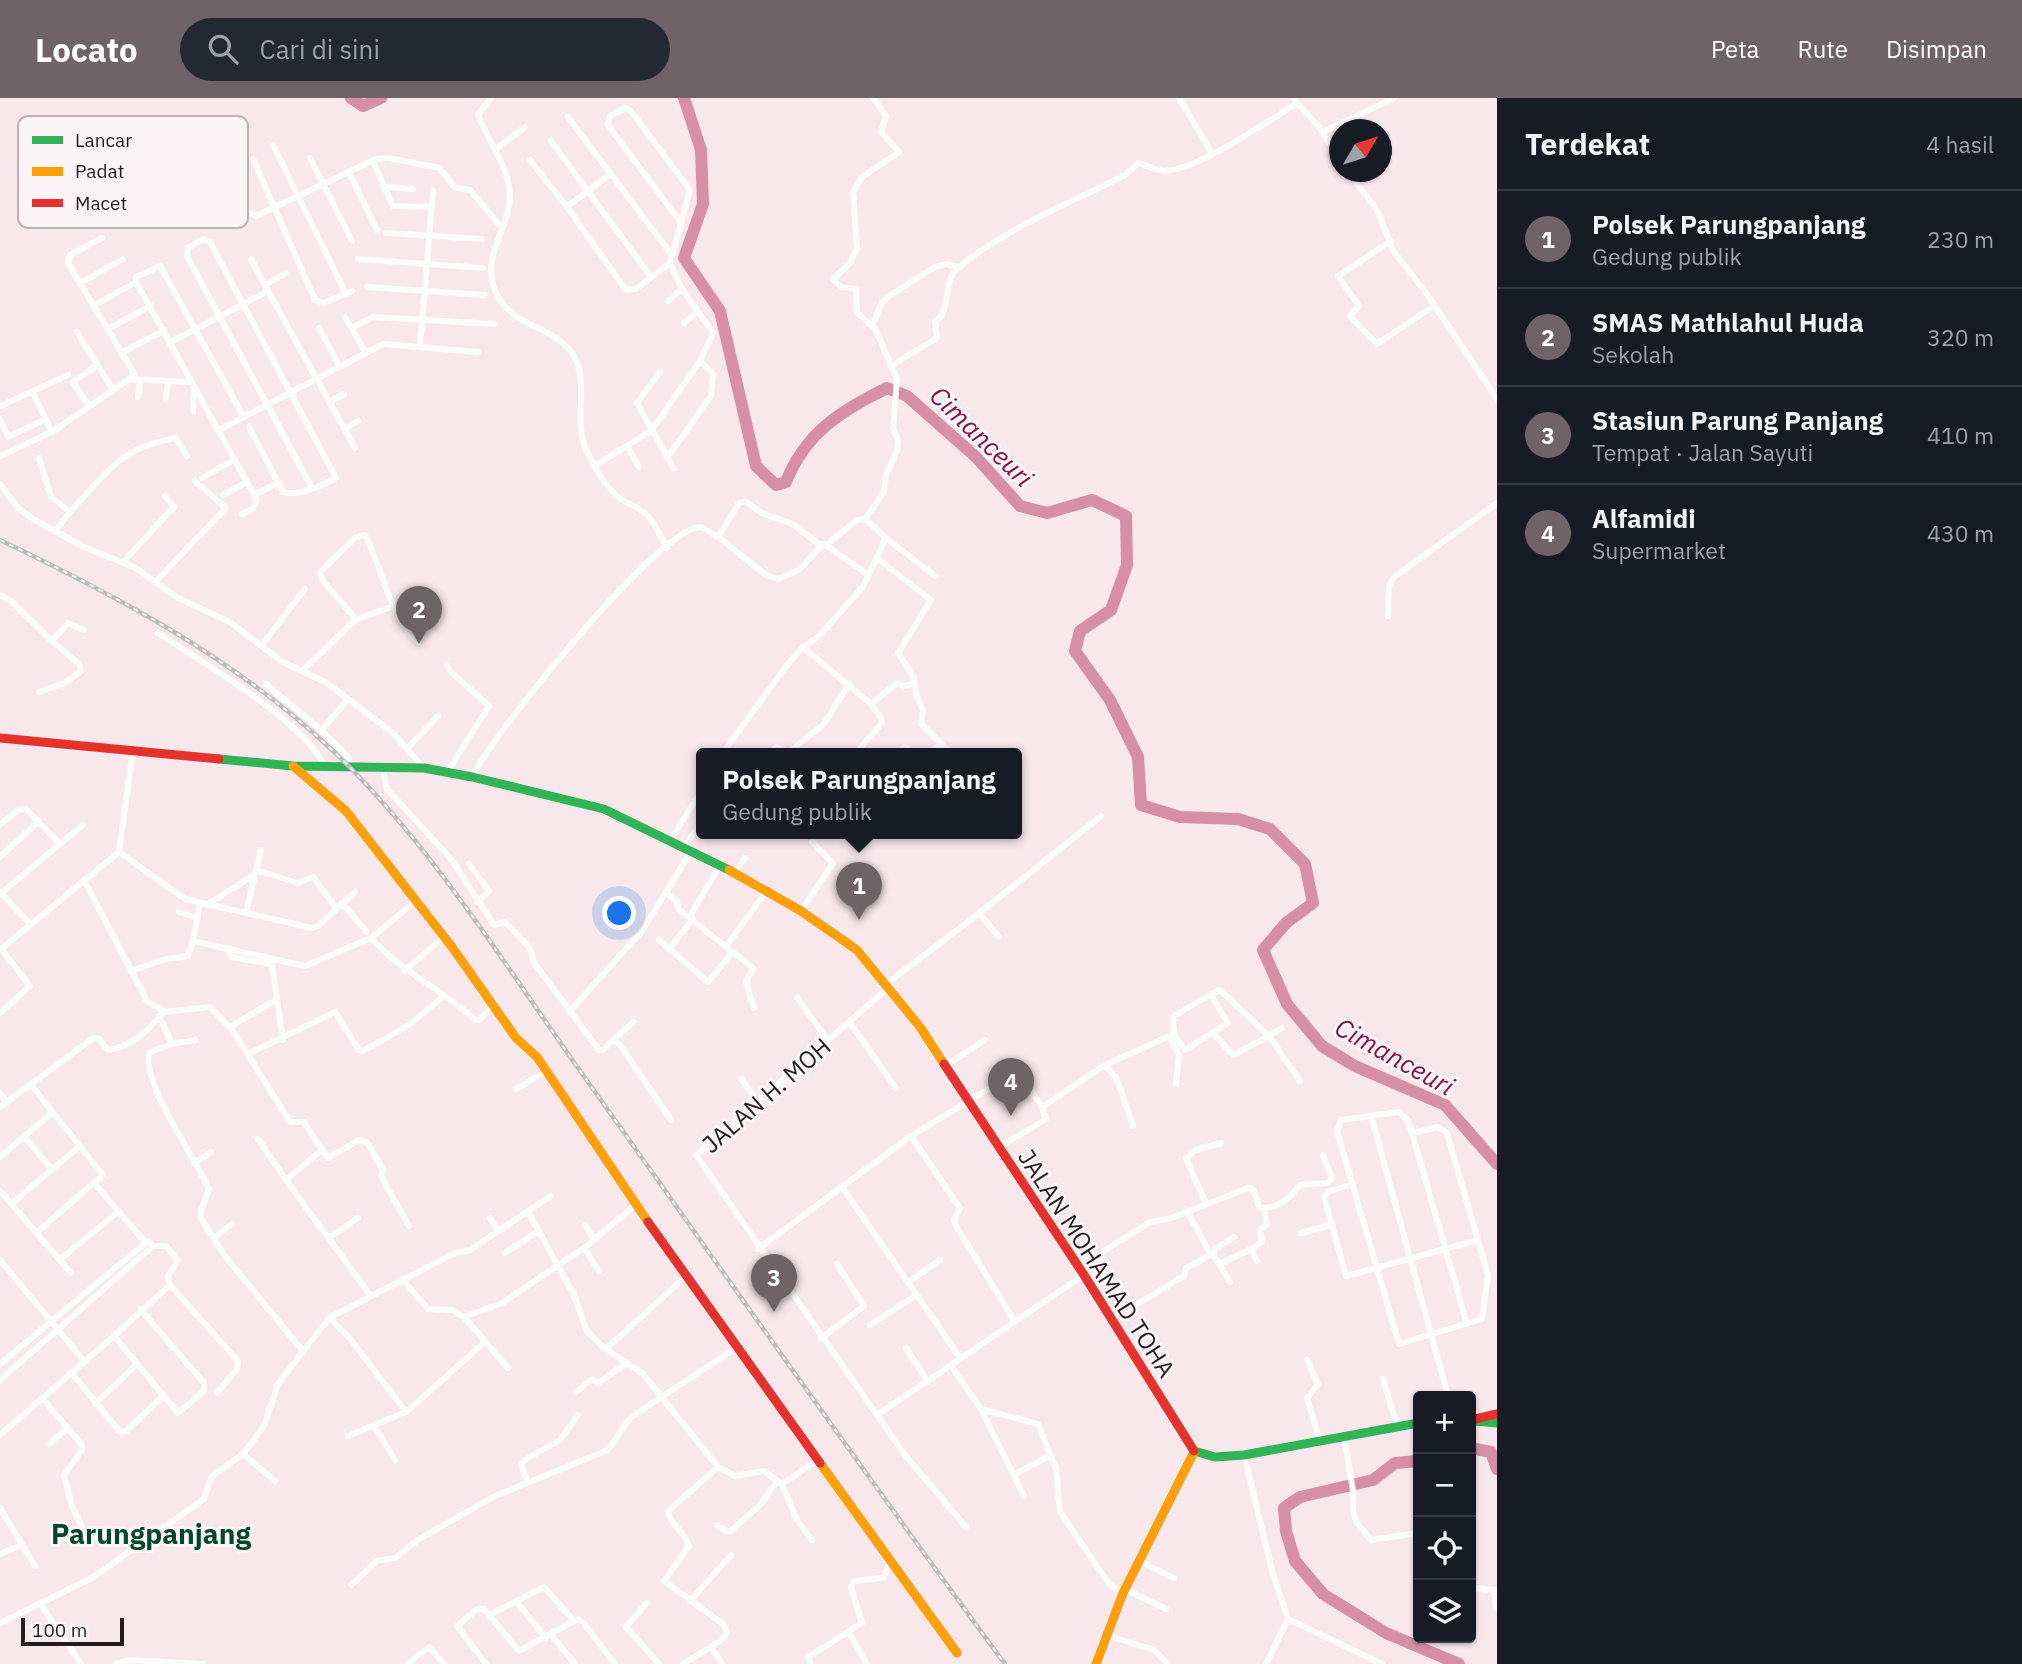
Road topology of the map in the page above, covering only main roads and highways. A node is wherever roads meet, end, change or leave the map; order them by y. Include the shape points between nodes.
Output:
1 (0, 738) edge
2 (293, 766) junction
3 (1497, 1414) edge
4 (1476, 1419) edge
5 (1476, 1421) edge
6 (1413, 1423) edge
7 (1497, 1423) edge
8 (1194, 1452) junction
9 (957, 1653) dead end
10 (1096, 1664) edge

1 - 2 main road, JALAN MOHAMAD TOHA
2 - 8 main road, JALAN MOHAMAD TOHA via 448,771 604,809 735,872 857,950 947,1065
2 - 9 main road via 346,811 417,900 519,1043 537,1056 685,1277
3 - 4 main road
5 - 7 main road
6 - 8 main road via 1244,1455 1215,1457
8 - 10 main road via 1124,1591

